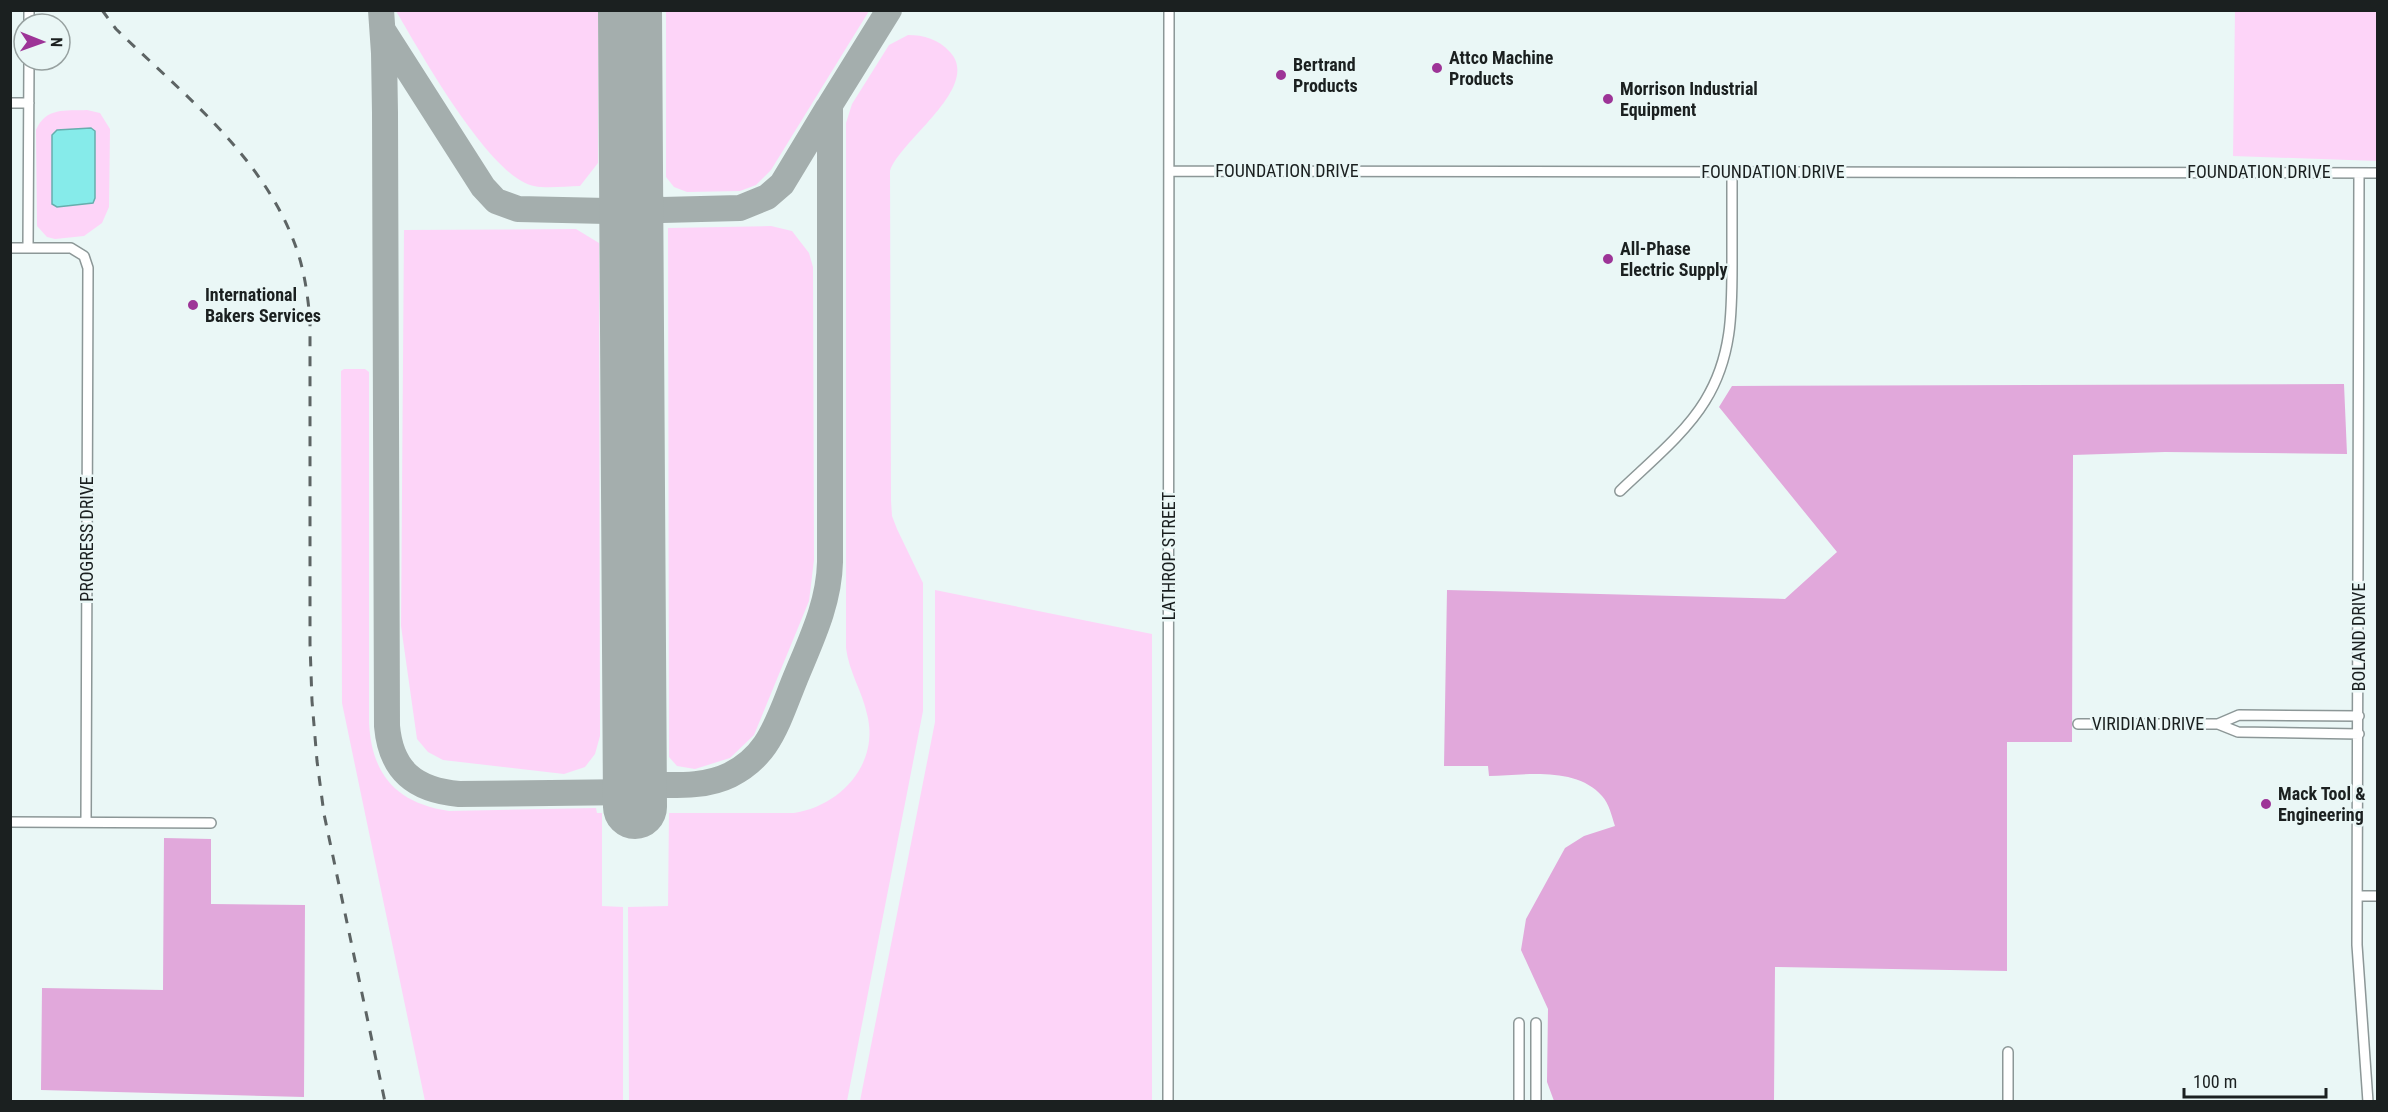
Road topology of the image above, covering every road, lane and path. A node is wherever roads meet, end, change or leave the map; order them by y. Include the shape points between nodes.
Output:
1 (1168, 10) edge
2 (29, 72) edge
3 (10, 103) edge
4 (29, 103) junction
5 (1169, 171) junction
6 (1732, 171) junction
7 (2359, 173) junction
8 (2378, 173) edge
9 (10, 248) edge
10 (28, 248) junction
11 (1620, 491) dead end
12 (2359, 716) junction
13 (2078, 724) dead end
14 (2218, 724) junction
15 (2359, 734) junction
16 (10, 822) edge
17 (86, 822) junction
18 (211, 823) dead end
19 (2358, 896) junction
20 (2378, 896) edge
21 (1519, 1023) dead end
22 (1536, 1023) dead end
23 (2008, 1052) dead end
24 (1168, 1101) edge
25 (1519, 1101) edge
26 (1536, 1101) edge
27 (2008, 1101) edge
28 (2368, 1101) edge

1 - 5 street, LATHROP STREET
2 - 4 street
3 - 4 street
4 - 10 street
5 - 6 street, FOUNDATION DRIVE
5 - 24 street, LATHROP STREET
6 - 7 street, FOUNDATION DRIVE
6 - 11 street via 1732,318 1723,366 1689,422
7 - 8 street, FOUNDATION DRIVE
7 - 12 street, BOLAND DRIVE
9 - 10 street
10 - 17 street, PROGRESS DRIVE via 71,248 84,256 87,264
12 - 14 street, VIRIDIAN DRIVE via 2239,715
12 - 15 street, BOLAND DRIVE
13 - 14 street, VIRIDIAN DRIVE
14 - 15 street, VIRIDIAN DRIVE via 2238,732
15 - 19 street, BOLAND DRIVE
16 - 17 street
17 - 18 street
19 - 20 street
19 - 28 street, BOLAND DRIVE via 2358,968
21 - 25 street
22 - 26 street
23 - 27 street

